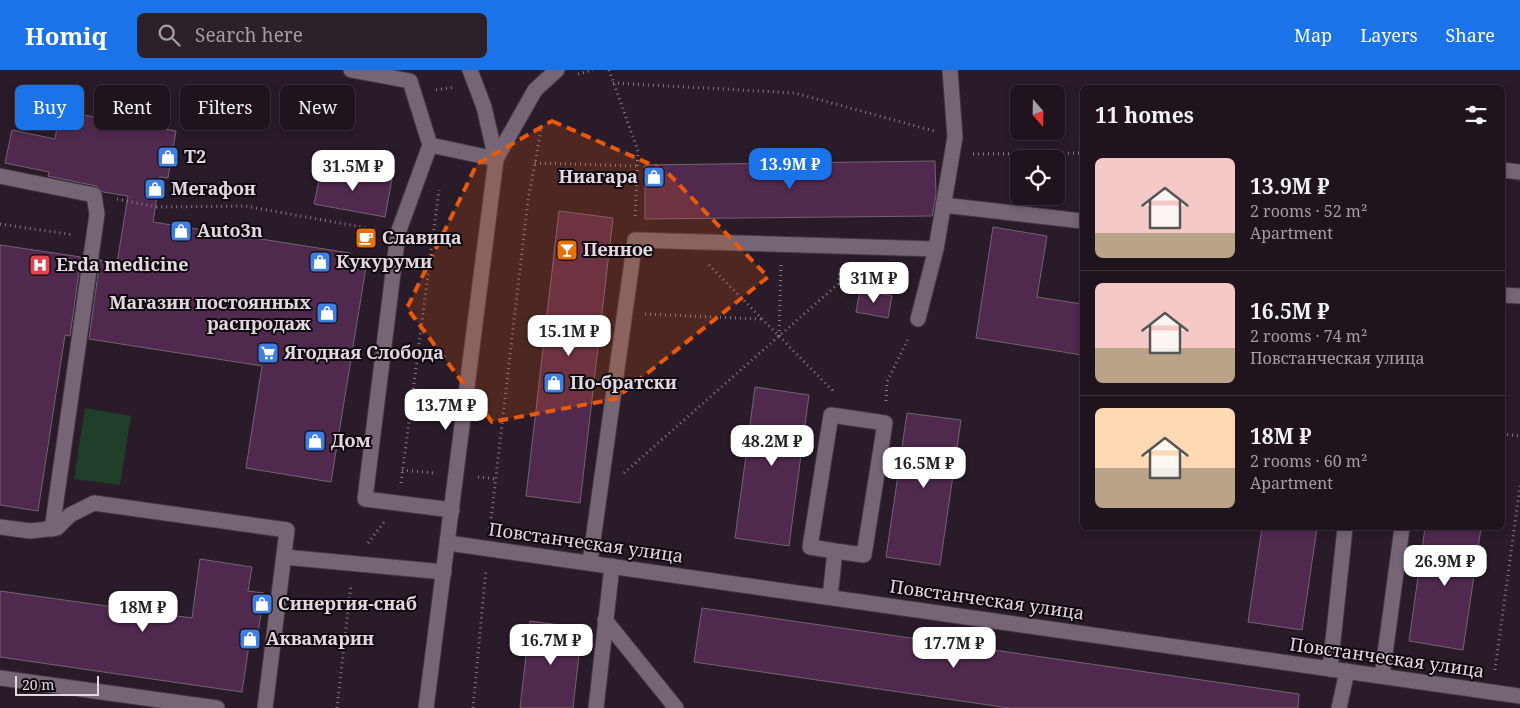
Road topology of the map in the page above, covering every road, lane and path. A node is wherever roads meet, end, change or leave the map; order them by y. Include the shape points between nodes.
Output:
1 (351, 70) edge
2 (470, 70) edge
3 (593, 70) edge
4 (609, 70) edge
5 (950, 70) edge
6 (563, 73) edge
7 (613, 83) junction
8 (543, 120) dead end
9 (955, 137) junction
10 (430, 145) junction
11 (1080, 153) edge
12 (496, 158) junction
13 (535, 163) junction
14 (637, 166) junction
15 (1505, 170) edge
16 (1520, 172) edge
17 (0, 176) edge
18 (94, 195) junction
19 (944, 205) junction
20 (436, 218) dead end
21 (1080, 221) edge
22 (0, 224) edge
23 (398, 233) junction
24 (93, 238) junction
25 (635, 240) junction
26 (685, 241) junction
27 (782, 244) junction
28 (844, 246) junction
29 (936, 249) junction
30 (1505, 295) edge
31 (1520, 296) edge
32 (624, 313) junction
33 (762, 319) junction
34 (918, 319) joint
35 (779, 336) junction
36 (831, 415) junction
37 (884, 423) junction
38 (1505, 434) edge
39 (1520, 436) edge
40 (1520, 486) edge
41 (600, 494) junction
42 (452, 510) junction
43 (0, 527) edge
44 (52, 529) junction
45 (1345, 530) edge
46 (1402, 530) edge
47 (448, 543) junction
48 (488, 548) junction
49 (836, 551) junction
50 (284, 557) junction
51 (590, 562) junction
52 (612, 566) junction
53 (444, 572) junction
54 (830, 596) junction
55 (605, 620) junction
56 (1330, 669) junction
57 (1347, 671) junction
58 (1495, 671) dead end
59 (1382, 676) junction
60 (0, 678) edge
61 (1520, 696) edge
62 (1502, 701) edge
63 (217, 708) edge
64 (265, 708) edge
65 (426, 708) edge
66 (473, 708) edge
67 (596, 708) edge
68 (676, 708) edge
69 (1339, 708) edge

1 - 10 street via 410,81
2 - 12 street via 484,107
3 - 6 path
4 - 7 path
5 - 9 street
6 - 12 street via 535,90
7 - 9 path via 794,93
7 - 14 path via 638,151
8 - 13 path
9 - 11 path via 966,154
9 - 19 street
10 - 12 street
10 - 23 street
12 - 42 street
13 - 14 path
13 - 48 path
14 - 25 path
15 - 16 street
17 - 18 street
18 - 23 path via 156,207 245,206
18 - 24 street via 97,214
19 - 21 street
19 - 29 street
20 - 23 path
22 - 24 path
23 - 42 street via 365,499
24 - 44 street
25 - 26 street
25 - 32 street
26 - 27 street
26 - 33 path
27 - 28 street
27 - 35 path
28 - 29 street
28 - 35 path via 838,284
29 - 34 street
30 - 31 street
32 - 33 path
32 - 41 street
33 - 35 path
34 - 37 path via 887,382
35 - 36 path via 832,390
35 - 41 path
36 - 37 street
36 - 49 street via 810,547
37 - 49 street via 864,555
38 - 39 path
40 - 58 path
41 - 51 street
42 - 47 street
43 - 44 street via 30,531
44 - 50 street via 94,503 287,530
45 - 56 street
46 - 59 street
47 - 48 street, Повстанческая улица
47 - 53 street
48 - 51 street, Повстанческая улица
48 - 66 path
49 - 54 street
50 - 53 street
50 - 64 street
51 - 52 street, Повстанческая улица
52 - 54 street, Повстанческая улица
52 - 55 street
53 - 65 street
54 - 56 street, Повстанческая улица
55 - 67 street
55 - 68 street
56 - 57 street, Повстанческая улица
57 - 59 street, Повстанческая улица
57 - 69 street
59 - 62 street, Повстанческая улица
60 - 63 street
61 - 62 street, Повстанческая улица

